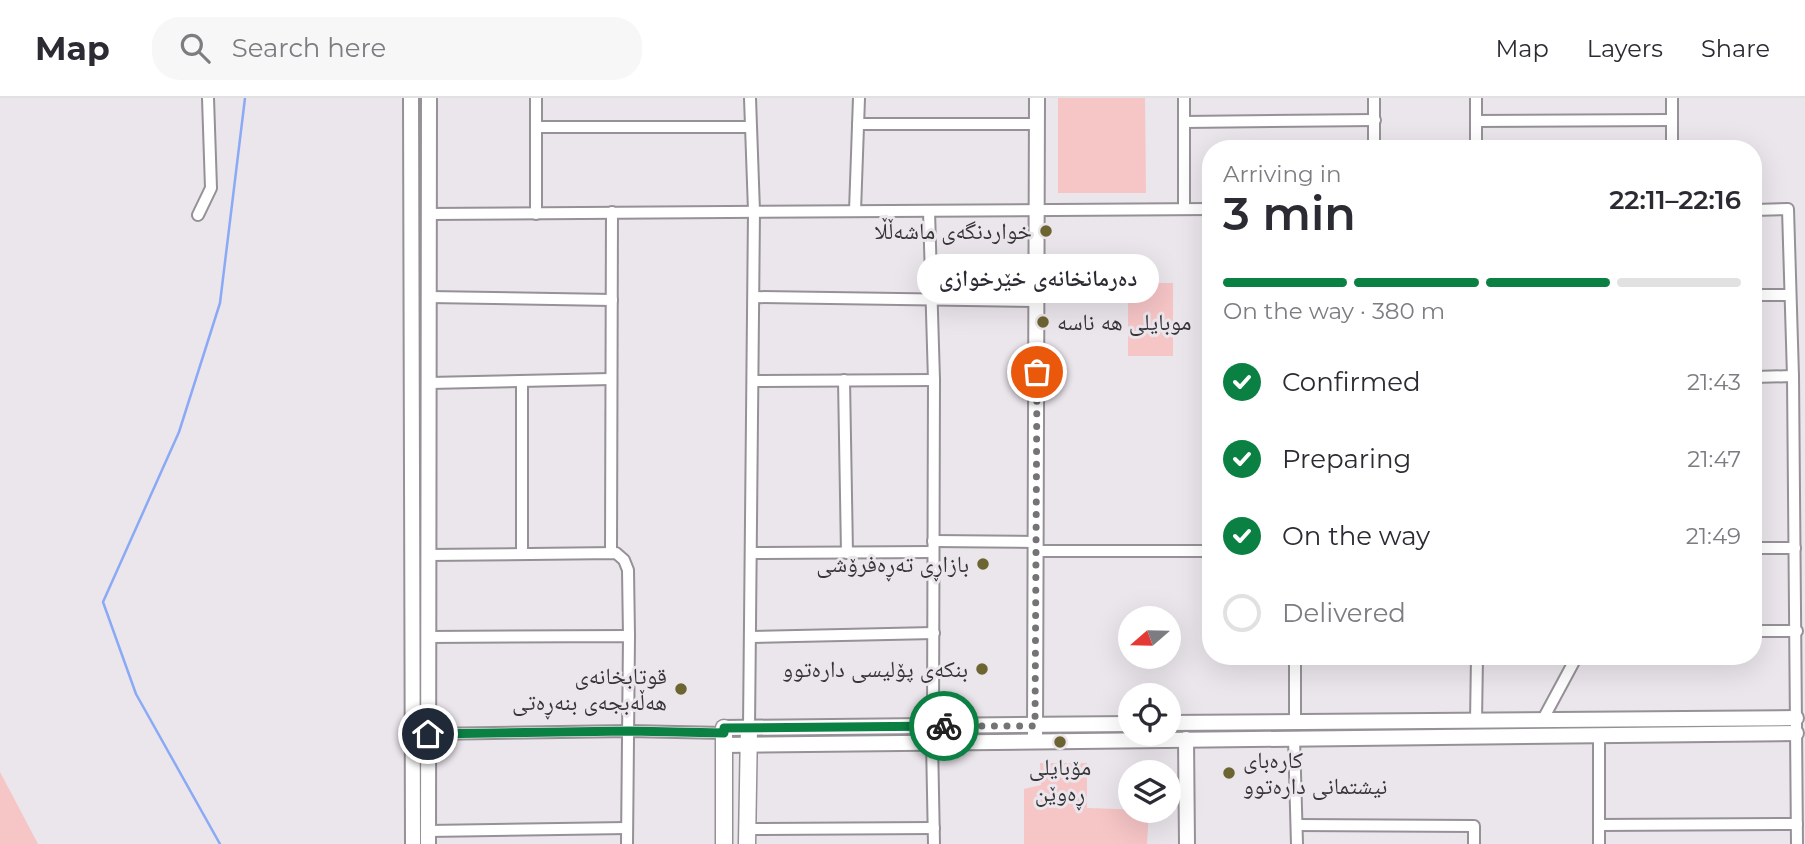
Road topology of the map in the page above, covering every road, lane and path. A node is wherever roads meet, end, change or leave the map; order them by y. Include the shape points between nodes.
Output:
1 (208, 98) edge
2 (411, 98) edge
3 (429, 98) edge
4 (536, 98) edge
5 (750, 98) edge
6 (859, 98) edge
7 (1037, 98) edge
8 (1184, 98) edge
9 (1374, 98) edge
10 (1476, 98) edge
11 (1672, 98) edge
12 (1375, 120) junction
13 (1672, 120) junction
14 (1476, 121) junction
15 (1184, 122) junction
16 (858, 124) junction
17 (1038, 124) junction
18 (536, 127) junction
19 (749, 127) junction
20 (1374, 140) edge
21 (1476, 140) edge
22 (1672, 140) edge
23 (1184, 209) junction
24 (1202, 209) edge
25 (1762, 210) edge
26 (754, 211) junction
27 (855, 211) junction
28 (929, 211) junction
29 (1039, 211) junction
30 (612, 212) junction
31 (429, 214) junction
32 (537, 214) junction
33 (198, 215) dead end
34 (1762, 295) edge
35 (1788, 295) junction
36 (429, 297) junction
37 (754, 297) junction
38 (933, 298) junction
39 (612, 300) junction
40 (1037, 301) junction
41 (411, 334) junction
42 (428, 335) junction
43 (1793, 376) junction
44 (1762, 377) edge
45 (611, 379) junction
46 (754, 380) junction
47 (844, 380) junction
48 (934, 380) junction
49 (522, 382) junction
50 (429, 383) junction
51 (933, 546) junction
52 (1037, 546) junction
53 (1762, 548) edge
54 (1795, 548) junction
55 (1202, 551) edge
56 (611, 552) junction
57 (522, 553) junction
58 (752, 553) junction
59 (847, 553) junction
60 (428, 555) junction
61 (1762, 631) edge
62 (1797, 631) junction
63 (934, 633) junction
64 (629, 636) junction
65 (428, 637) junction
66 (750, 637) junction
67 (1295, 665) edge
68 (1477, 665) edge
69 (1572, 665) edge
70 (1542, 721) junction
71 (1295, 722) junction
72 (1476, 722) junction
73 (1181, 723) edge
74 (1181, 724) edge
75 (933, 725) junction
76 (1118, 725) edge
77 (1796, 726) junction
78 (749, 727) junction
79 (629, 731) junction
80 (973, 733) junction
81 (1035, 733) junction
82 (428, 734) junction
83 (724, 735) junction
84 (1599, 735) junction
85 (1294, 738) junction
86 (1185, 739) junction
87 (932, 741) junction
88 (749, 744) junction
89 (1797, 824) junction
90 (1297, 825) junction
91 (1599, 825) junction
92 (627, 828) junction
93 (934, 828) junction
94 (747, 836) edge
95 (428, 837) edge
96 (414, 844) edge
97 (627, 844) edge
98 (724, 844) edge
99 (934, 844) edge
100 (1187, 844) edge
101 (1297, 844) edge
102 (1474, 844) edge
103 (1599, 844) edge
104 (1797, 844) edge

1 - 33 street via 211,187
2 - 41 street
3 - 31 street
4 - 18 street
5 - 19 street
6 - 16 street
7 - 17 street
8 - 15 street
9 - 12 street
10 - 14 street
11 - 13 street
12 - 15 street
12 - 20 street
13 - 14 street
13 - 22 street
14 - 21 street
15 - 23 street
16 - 17 street
16 - 27 street
17 - 29 street
18 - 19 street
18 - 32 street
19 - 26 street
23 - 24 street
23 - 29 street
25 - 35 street via 1788,209
26 - 27 street
26 - 30 street
26 - 37 street
27 - 28 street
28 - 29 street
28 - 38 street
29 - 40 street
30 - 32 street
30 - 39 street
31 - 32 street
31 - 36 street
34 - 35 street
35 - 43 street
36 - 39 street
36 - 42 street
37 - 38 street
37 - 46 street
38 - 40 street
38 - 48 street
39 - 45 street
40 - 52 street
41 - 42 street
41 - 96 street
42 - 50 street
43 - 44 street
43 - 54 street
45 - 49 street
45 - 56 street
46 - 47 street
46 - 58 street
47 - 48 street
47 - 59 street
48 - 51 street
49 - 50 street
49 - 57 street
50 - 60 street
51 - 52 street
51 - 59 street
51 - 63 street
52 - 55 street
52 - 81 street
53 - 54 street
54 - 62 street
56 - 57 street
56 - 64 street via 621,556 626,565
57 - 60 street
58 - 59 street
58 - 66 street
60 - 65 street
61 - 62 street
62 - 77 street
63 - 66 street
63 - 75 street
64 - 65 street
64 - 79 street
65 - 82 street
66 - 78 street
67 - 71 street
68 - 72 street
69 - 70 street
70 - 72 street
70 - 77 street
71 - 72 street
71 - 73 street
74 - 86 street via 1193,732
75 - 78 street
75 - 80 street
76 - 81 street
77 - 84 street
77 - 89 street
78 - 83 street
78 - 88 main road
79 - 82 street
79 - 83 street
79 - 92 street
80 - 81 street
80 - 87 street
81 - 86 street
82 - 95 street
83 - 88 street
83 - 98 main road
84 - 85 street
84 - 91 street
85 - 86 street
85 - 90 street
86 - 100 street
87 - 88 street
87 - 93 street
88 - 94 main road
89 - 91 street
89 - 104 street
90 - 101 street
90 - 102 street via 1475,826
91 - 103 street
92 - 95 street
92 - 97 street
93 - 94 street
93 - 99 street

